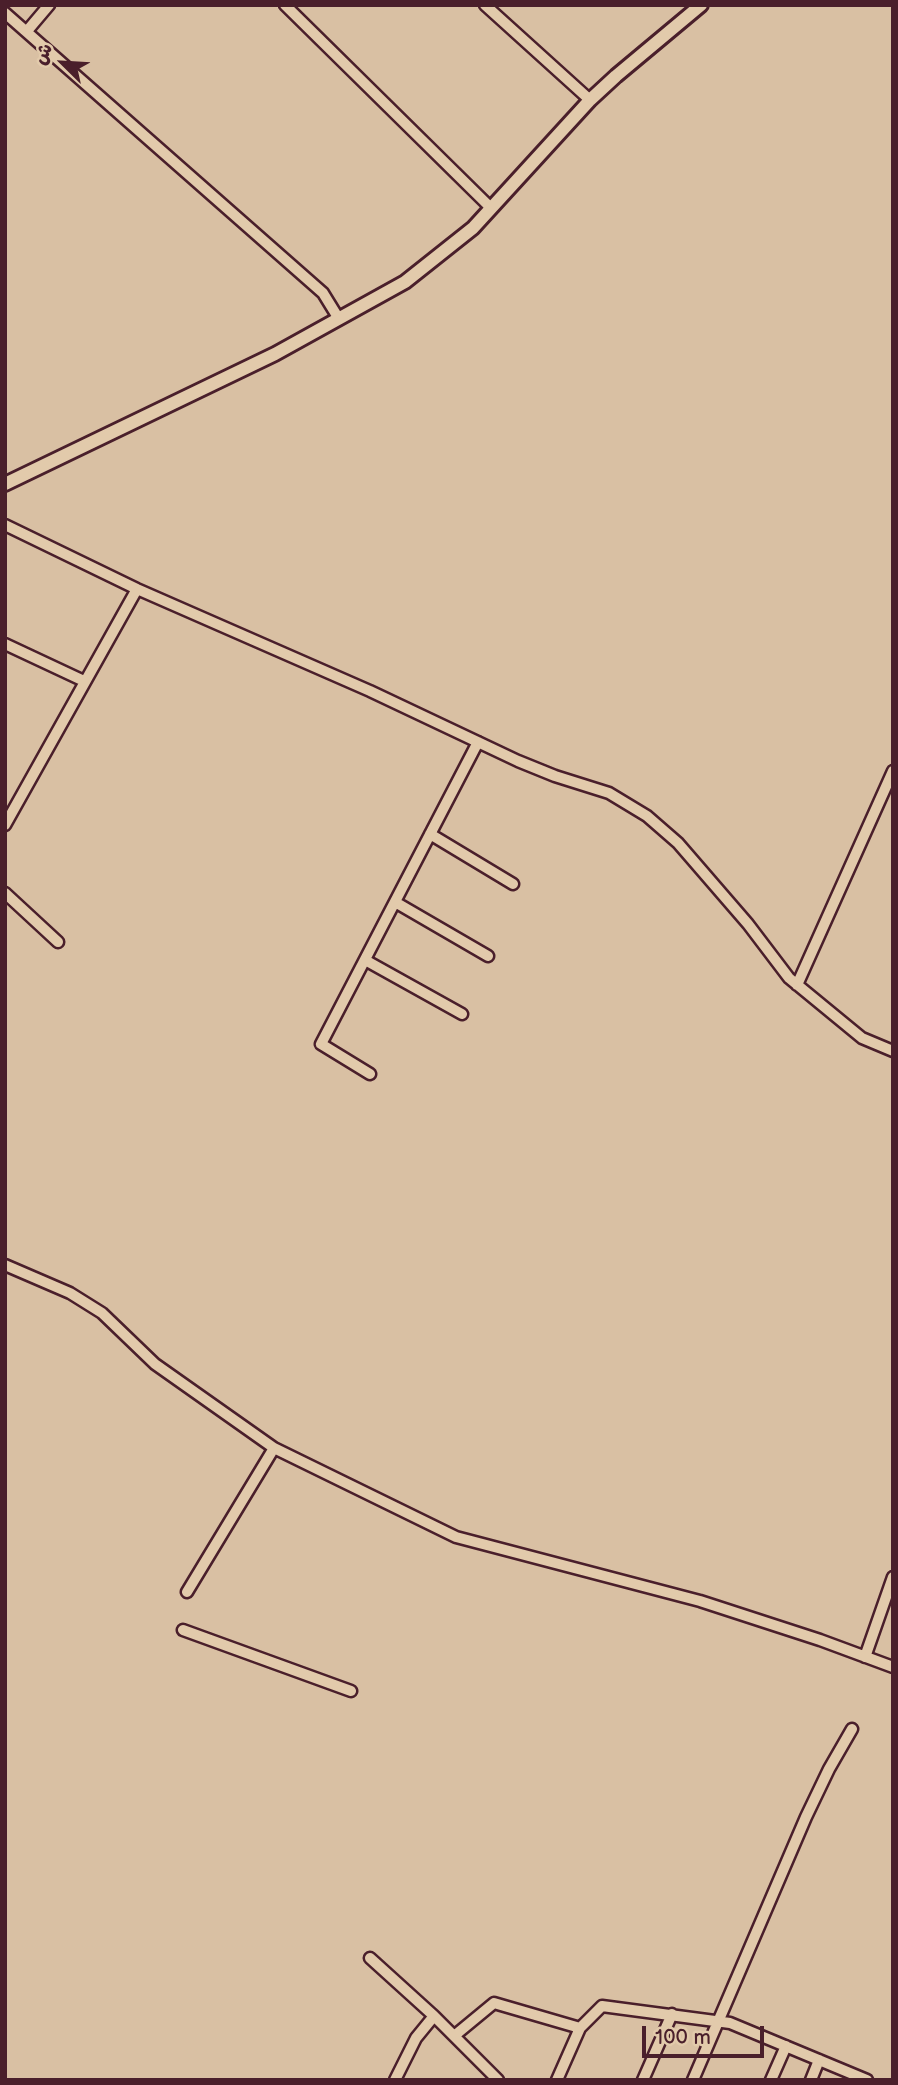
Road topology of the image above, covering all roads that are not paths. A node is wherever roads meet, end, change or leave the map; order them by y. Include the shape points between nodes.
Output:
1 (49, 5) edge
2 (285, 5) edge
3 (485, 5) edge
4 (701, 5) edge
5 (5, 13) edge
6 (27, 32) junction
7 (590, 100) junction
8 (491, 208) junction
9 (339, 319) junction
10 (5, 484) edge
11 (5, 525) edge
12 (137, 589) junction
13 (5, 644) edge
14 (83, 681) junction
15 (478, 742) junction
16 (893, 771) edge
17 (888, 792) edge
18 (5, 825) edge
19 (430, 834) junction
20 (513, 884) dead end
21 (5, 893) edge
22 (395, 902) junction
23 (58, 942) dead end
24 (488, 956) dead end
25 (365, 960) junction
26 (797, 985) junction
27 (462, 1014) dead end
28 (893, 1051) edge
29 (370, 1074) dead end
30 (5, 1265) edge
31 (274, 1448) junction
32 (893, 1577) edge
33 (187, 1592) dead end
34 (183, 1630) dead end
35 (865, 1657) junction
36 (893, 1667) edge
37 (351, 1691) dead end
38 (852, 1729) dead end
39 (370, 1958) dead end
40 (672, 2014) junction
41 (435, 2016) junction
42 (718, 2021) junction
43 (580, 2028) junction
44 (454, 2036) junction
45 (786, 2046) junction
46 (819, 2060) junction
47 (856, 2077) edge
48 (395, 2080) edge
49 (498, 2080) edge
50 (557, 2080) edge
51 (643, 2080) edge
52 (693, 2080) edge
53 (771, 2080) edge
54 (811, 2080) edge
55 (867, 2080) edge

1 - 6 street
2 - 8 street
3 - 7 street
4 - 7 main road
5 - 6 street
6 - 9 street via 323,293
7 - 8 main road
8 - 9 main road via 405,282
9 - 10 main road
11 - 12 street
12 - 14 street
12 - 15 street
13 - 14 street
14 - 18 street
15 - 19 street
15 - 26 street via 555,776 609,793 647,816 678,843
16 - 17 street
17 - 26 street
19 - 20 street
19 - 22 street
21 - 23 street
22 - 24 street
22 - 25 street
25 - 27 street
25 - 29 street via 321,1044
26 - 28 street via 862,1038
30 - 31 street via 70,1293 102,1313 155,1364
31 - 33 street
31 - 35 street via 456,1536 699,1601
32 - 35 street
34 - 37 street
35 - 36 street
38 - 42 street via 806,1817
39 - 41 street
40 - 42 street
40 - 43 street via 602,2006
40 - 51 street
41 - 44 street
41 - 48 street via 416,2038
42 - 45 street
42 - 52 street
43 - 44 street via 494,2003
43 - 50 street
44 - 49 street
45 - 46 street
45 - 53 street
46 - 47 street
46 - 54 street
47 - 55 street

